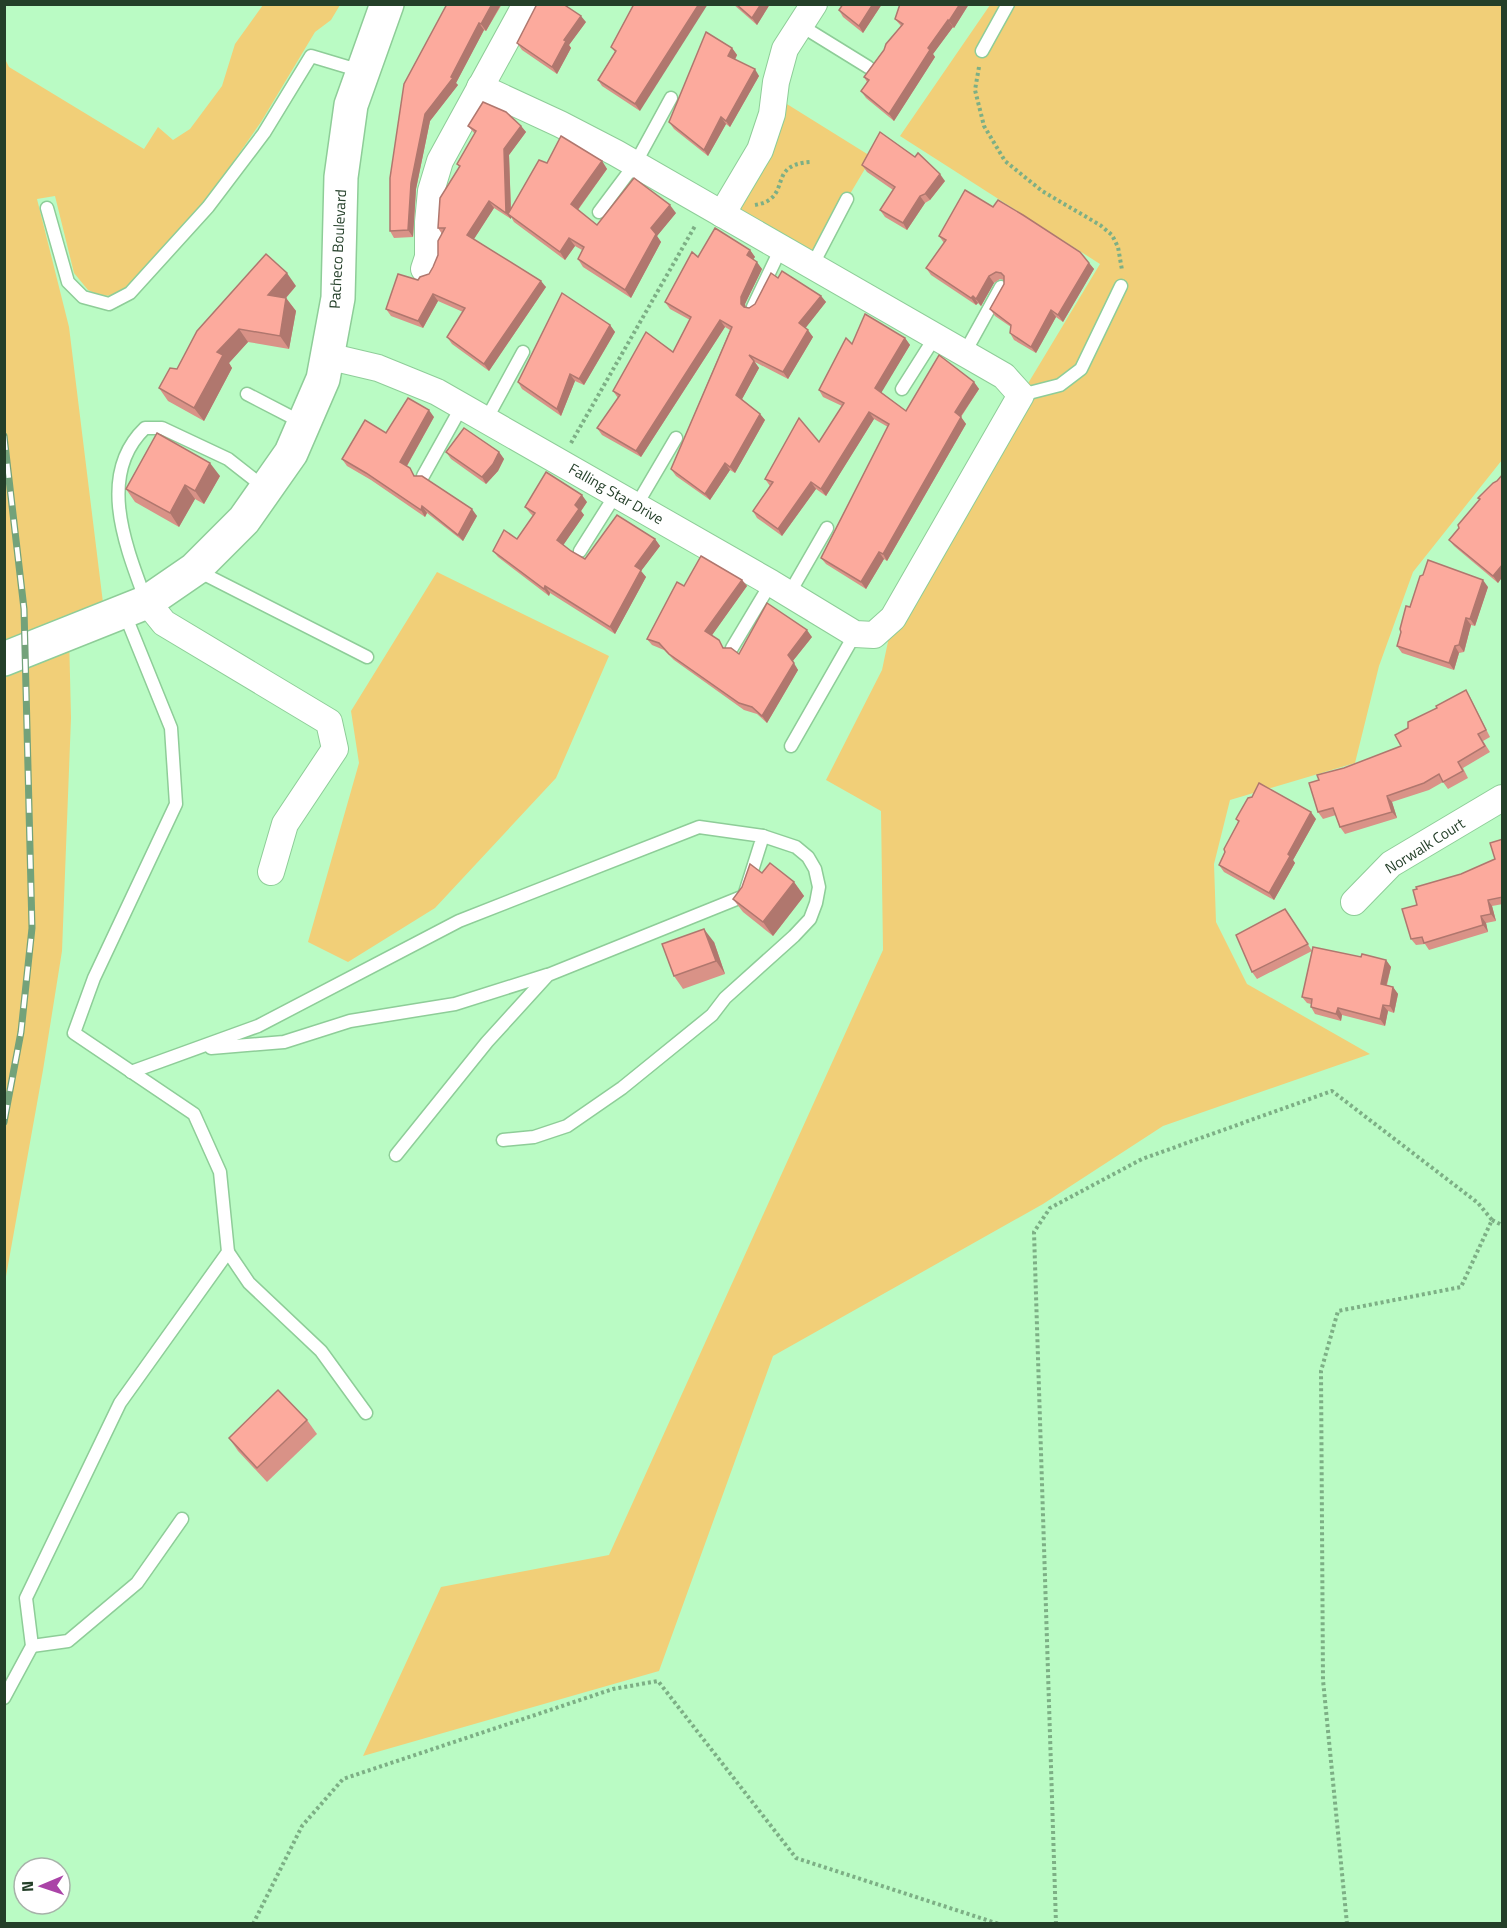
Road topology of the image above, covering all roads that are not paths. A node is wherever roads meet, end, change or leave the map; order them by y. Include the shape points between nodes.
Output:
1 (387, 4) edge
2 (526, 4) edge
3 (1008, 4) edge
4 (807, 15) edge
5 (982, 51) road end
6 (868, 67) edge
7 (363, 72) junction
8 (480, 87) junction
9 (671, 98) dead end
10 (635, 164) junction
11 (847, 199) dead end
12 (47, 208) dead end
13 (714, 210) junction
14 (599, 212) dead end
15 (781, 248) junction
16 (812, 266) junction
17 (424, 269) dead end
18 (1121, 286) road end
19 (1000, 287) edge
20 (753, 308) edge
21 (936, 337) junction
22 (524, 352) dead end
23 (964, 354) junction
24 (327, 356) junction
25 (902, 389) dead end
26 (247, 394) dead end
27 (1021, 395) junction
28 (462, 406) junction
29 (486, 420) junction
30 (304, 423) junction
31 (676, 438) dead end
32 (423, 476) edge
33 (266, 489) junction
34 (626, 500) junction
35 (827, 528) dead end
36 (580, 551) dead end
37 (195, 569) junction
38 (780, 588) junction
39 (135, 607) junction
40 (855, 634) junction
41 (732, 648) edge
42 (367, 657) dead end
43 (4, 659) edge
44 (791, 746) dead end
45 (1503, 798) edge
46 (763, 836) junction
47 (271, 872) dead end
48 (1354, 902) dead end
49 (548, 975) junction
50 (192, 1050) junction
51 (131, 1072) junction
52 (503, 1140) dead end
53 (396, 1155) dead end
54 (228, 1252) junction
55 (366, 1413) dead end
56 (182, 1519) dead end
57 (32, 1646) junction
58 (4, 1698) edge

1 - 7 main road, Pacheco Boulevard
2 - 8 street
3 - 5 lane
4 - 6 lane
4 - 13 street via 785,50 760,150
7 - 12 lane via 310,56 264,133 208,207 130,293 109,304 83,297 68,282
7 - 24 main road, Pacheco Boulevard via 351,105 341,177 338,298
8 - 10 street
8 - 17 street via 440,161 431,191
9 - 10 lane
10 - 13 street
10 - 14 lane
11 - 16 lane
13 - 15 street
15 - 16 street
15 - 20 lane
16 - 21 street
18 - 27 lane via 1081,369 1060,385
19 - 23 lane
21 - 23 street
21 - 25 lane
22 - 29 lane
23 - 27 street via 1004,376
24 - 28 street, Falling Star Drive via 403,376
24 - 30 main road, Pacheco Boulevard via 322,380
26 - 30 lane
27 - 40 street via 893,618 874,635
28 - 29 street, Falling Star Drive
28 - 32 lane
29 - 34 street, Falling Star Drive
30 - 33 main road, Pacheco Boulevard via 291,453
31 - 34 lane
33 - 37 main road, Pacheco Boulevard via 244,520
33 - 39 lane via 228,459 162,428 145,428 133,439 118,486
34 - 36 lane
34 - 38 street, Falling Star Drive
35 - 38 lane
37 - 39 main road, Pacheco Boulevard
37 - 42 lane
38 - 40 street, Falling Star Drive
38 - 41 lane
39 - 43 main road, Pacheco Boulevard
39 - 47 street via 329,722 335,749 285,824
39 - 51 lane via 171,728 176,804 94,978 74,1033
40 - 44 lane
45 - 48 street, Norwalk Court via 1391,864
46 - 49 lane via 744,896
46 - 50 lane via 699,827 459,921 258,1026
46 - 52 lane via 796,847 815,869 819,886 810,919 725,998 712,1015 622,1088 567,1126 534,1137
49 - 50 lane via 455,1004 350,1021 284,1042
49 - 53 lane via 487,1042
50 - 51 lane
51 - 54 lane via 194,1114 220,1172
54 - 55 lane via 249,1283 321,1351
54 - 57 lane via 120,1403 26,1598
56 - 57 lane via 137,1583 77,1634 68,1641
57 - 58 lane

